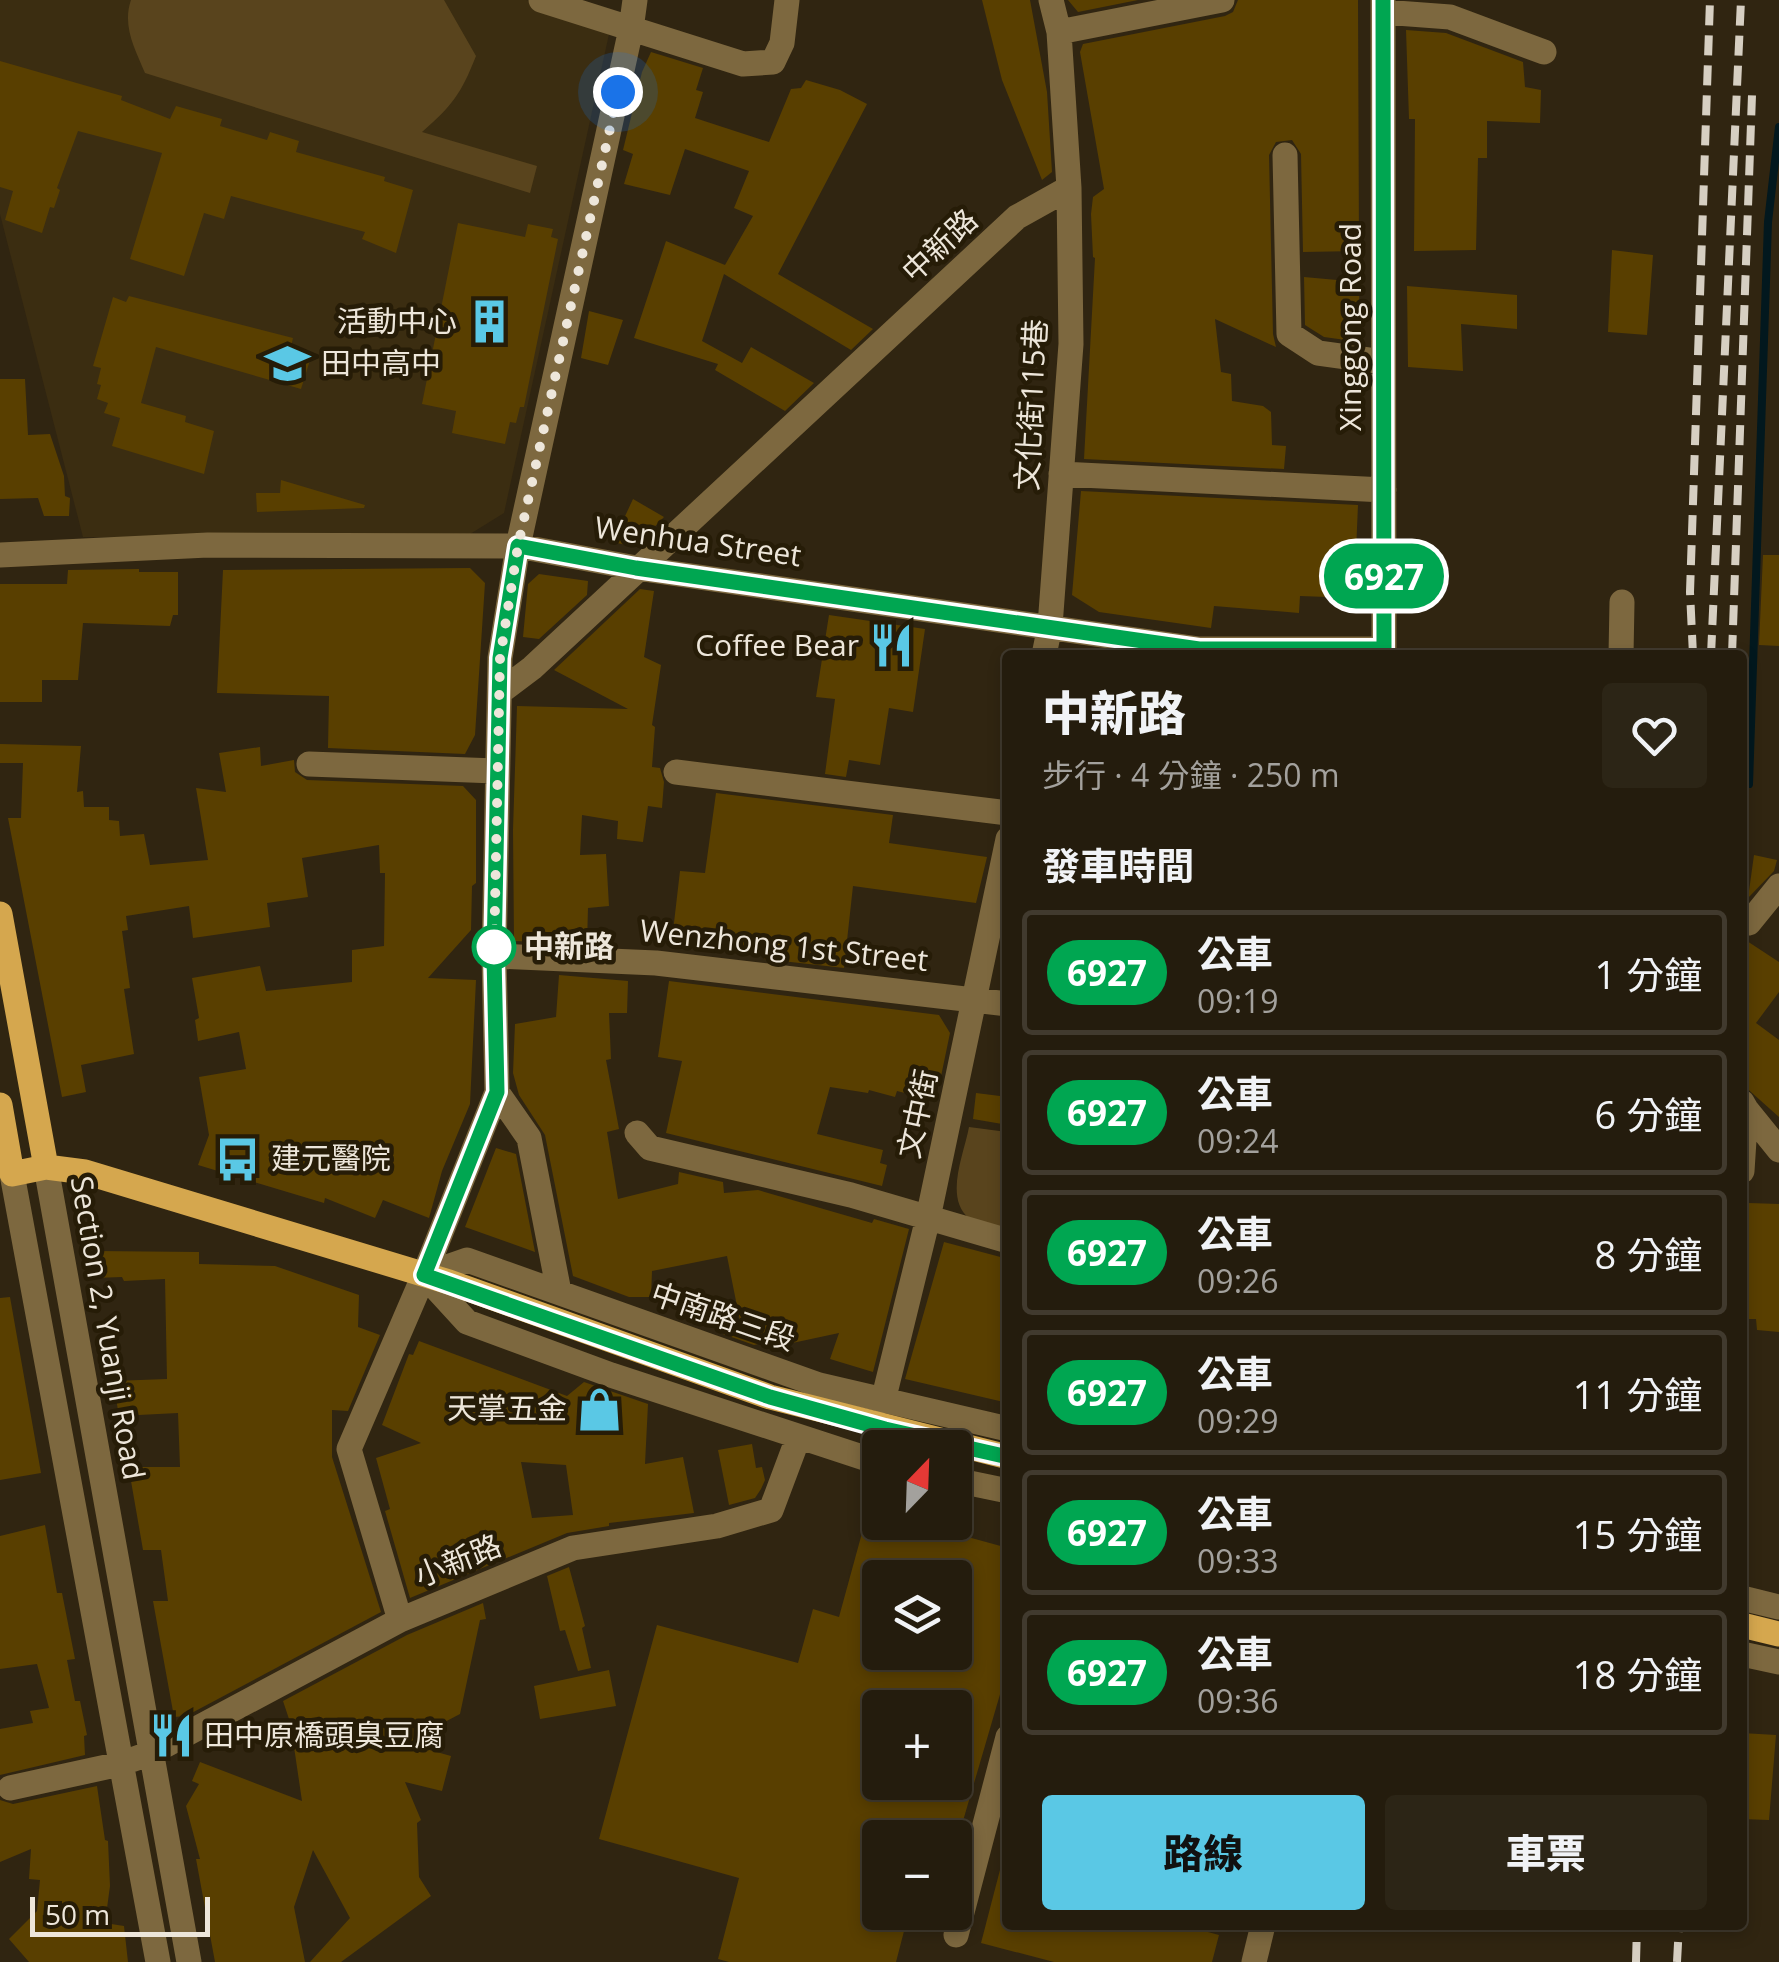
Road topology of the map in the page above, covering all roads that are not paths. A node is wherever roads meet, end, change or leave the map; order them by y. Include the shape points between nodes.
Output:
1 (541, 0) edge
2 (635, 0) edge
3 (787, 0) edge
4 (1051, 0) edge
5 (1222, 0) edge
6 (1383, 6) edge
7 (632, 29) junction
8 (1059, 32) junction
9 (1544, 52) dead end
10 (1285, 155) dead end
11 (1069, 188) junction
12 (1383, 362) junction
13 (1061, 474) junction
14 (1384, 490) junction
15 (518, 546) junction
16 (0, 555) edge
17 (636, 568) junction
18 (1622, 602) dead end
19 (1050, 626) junction
20 (1045, 650) edge
21 (1261, 650) edge
22 (1384, 650) edge
23 (1621, 650) edge
24 (500, 692) junction
25 (309, 764) dead end
26 (496, 771) junction
27 (676, 772) dead end
28 (1002, 812) edge
29 (1002, 869) edge
30 (1779, 886) edge
31 (0, 914) edge
32 (1750, 924) dead end
33 (494, 956) junction
34 (976, 1000) junction
35 (1002, 1003) edge
36 (497, 1092) junction
37 (0, 1105) edge
38 (1747, 1109) edge
39 (637, 1133) dead end
40 (1779, 1150) edge
41 (46, 1168) junction
42 (12, 1174) junction
43 (928, 1218) junction
44 (1002, 1238) edge
45 (424, 1275) junction
46 (559, 1292) junction
47 (883, 1401) junction
48 (1002, 1428) edge
49 (798, 1438) junction
50 (1002, 1456) edge
51 (862, 1458) edge
52 (972, 1484) edge
53 (1002, 1490) edge
54 (1747, 1599) edge
55 (1779, 1607) edge
56 (400, 1620) junction
57 (1747, 1625) edge
58 (1779, 1634) edge
59 (1747, 1655) edge
60 (1779, 1662) edge
61 (151, 1752) junction
62 (1002, 1760) edge
63 (120, 1764) junction
64 (10, 1788) dead end
65 (1262, 1930) edge
66 (956, 1934) dead end
67 (158, 1962) edge
68 (189, 1962) edge
69 (1254, 1962) edge

1 - 7 street
2 - 7 street
3 - 7 street via 773,62 743,64
4 - 8 street
5 - 8 street
6 - 9 street via 1450,17
6 - 12 street, Xinggong Road
7 - 15 street
8 - 11 street
10 - 12 street via 1289,334 1318,354
11 - 13 street, 文化街115巷 via 1070,344
11 - 17 street, 中新路 via 1017,218
12 - 14 street, Xinggong Road
13 - 14 street
13 - 19 street, 文化街115巷
14 - 22 street, Xinggong Road
15 - 16 street, Wenhua Street via 208,545
15 - 17 street, Wenhua Street
15 - 24 street
17 - 19 street, Wenhua Street
17 - 24 street, 中新路
18 - 23 street
19 - 20 street
19 - 21 street, Wenhua Street via 1199,649
24 - 26 street
25 - 26 street
26 - 33 street
27 - 28 street
29 - 34 street, 文中街
30 - 32 street
31 - 41 main road, Section 2, Yuanji Road
33 - 34 street, Wenzhong 1st Street via 656,962
33 - 36 street
34 - 35 street, Wenzhong 1st Street
34 - 43 street, 文中街
36 - 45 street
36 - 46 street via 529,1138
37 - 42 main road
38 - 40 street
39 - 43 street via 650,1148
41 - 42 main road
41 - 45 main road via 84,1172
41 - 61 street, Section 2, Yuanji Road
42 - 63 street
43 - 44 street
43 - 47 street, 文中街
45 - 46 street, 中南路三段 via 467,1260
45 - 49 street via 467,1322
45 - 50 main road via 770,1397
45 - 56 street via 349,1449
46 - 47 street, 中南路三段
47 - 48 street, 中南路三段
49 - 51 street
49 - 56 street, 小新路 via 771,1510 717,1526 573,1548
52 - 53 street
54 - 55 street
56 - 61 street, 小新路
57 - 58 main road
59 - 60 street
61 - 63 street, 小新路
61 - 68 street, Section 2, Yuanji Road
62 - 66 street
63 - 64 street, 小新路
63 - 67 street
65 - 69 street

